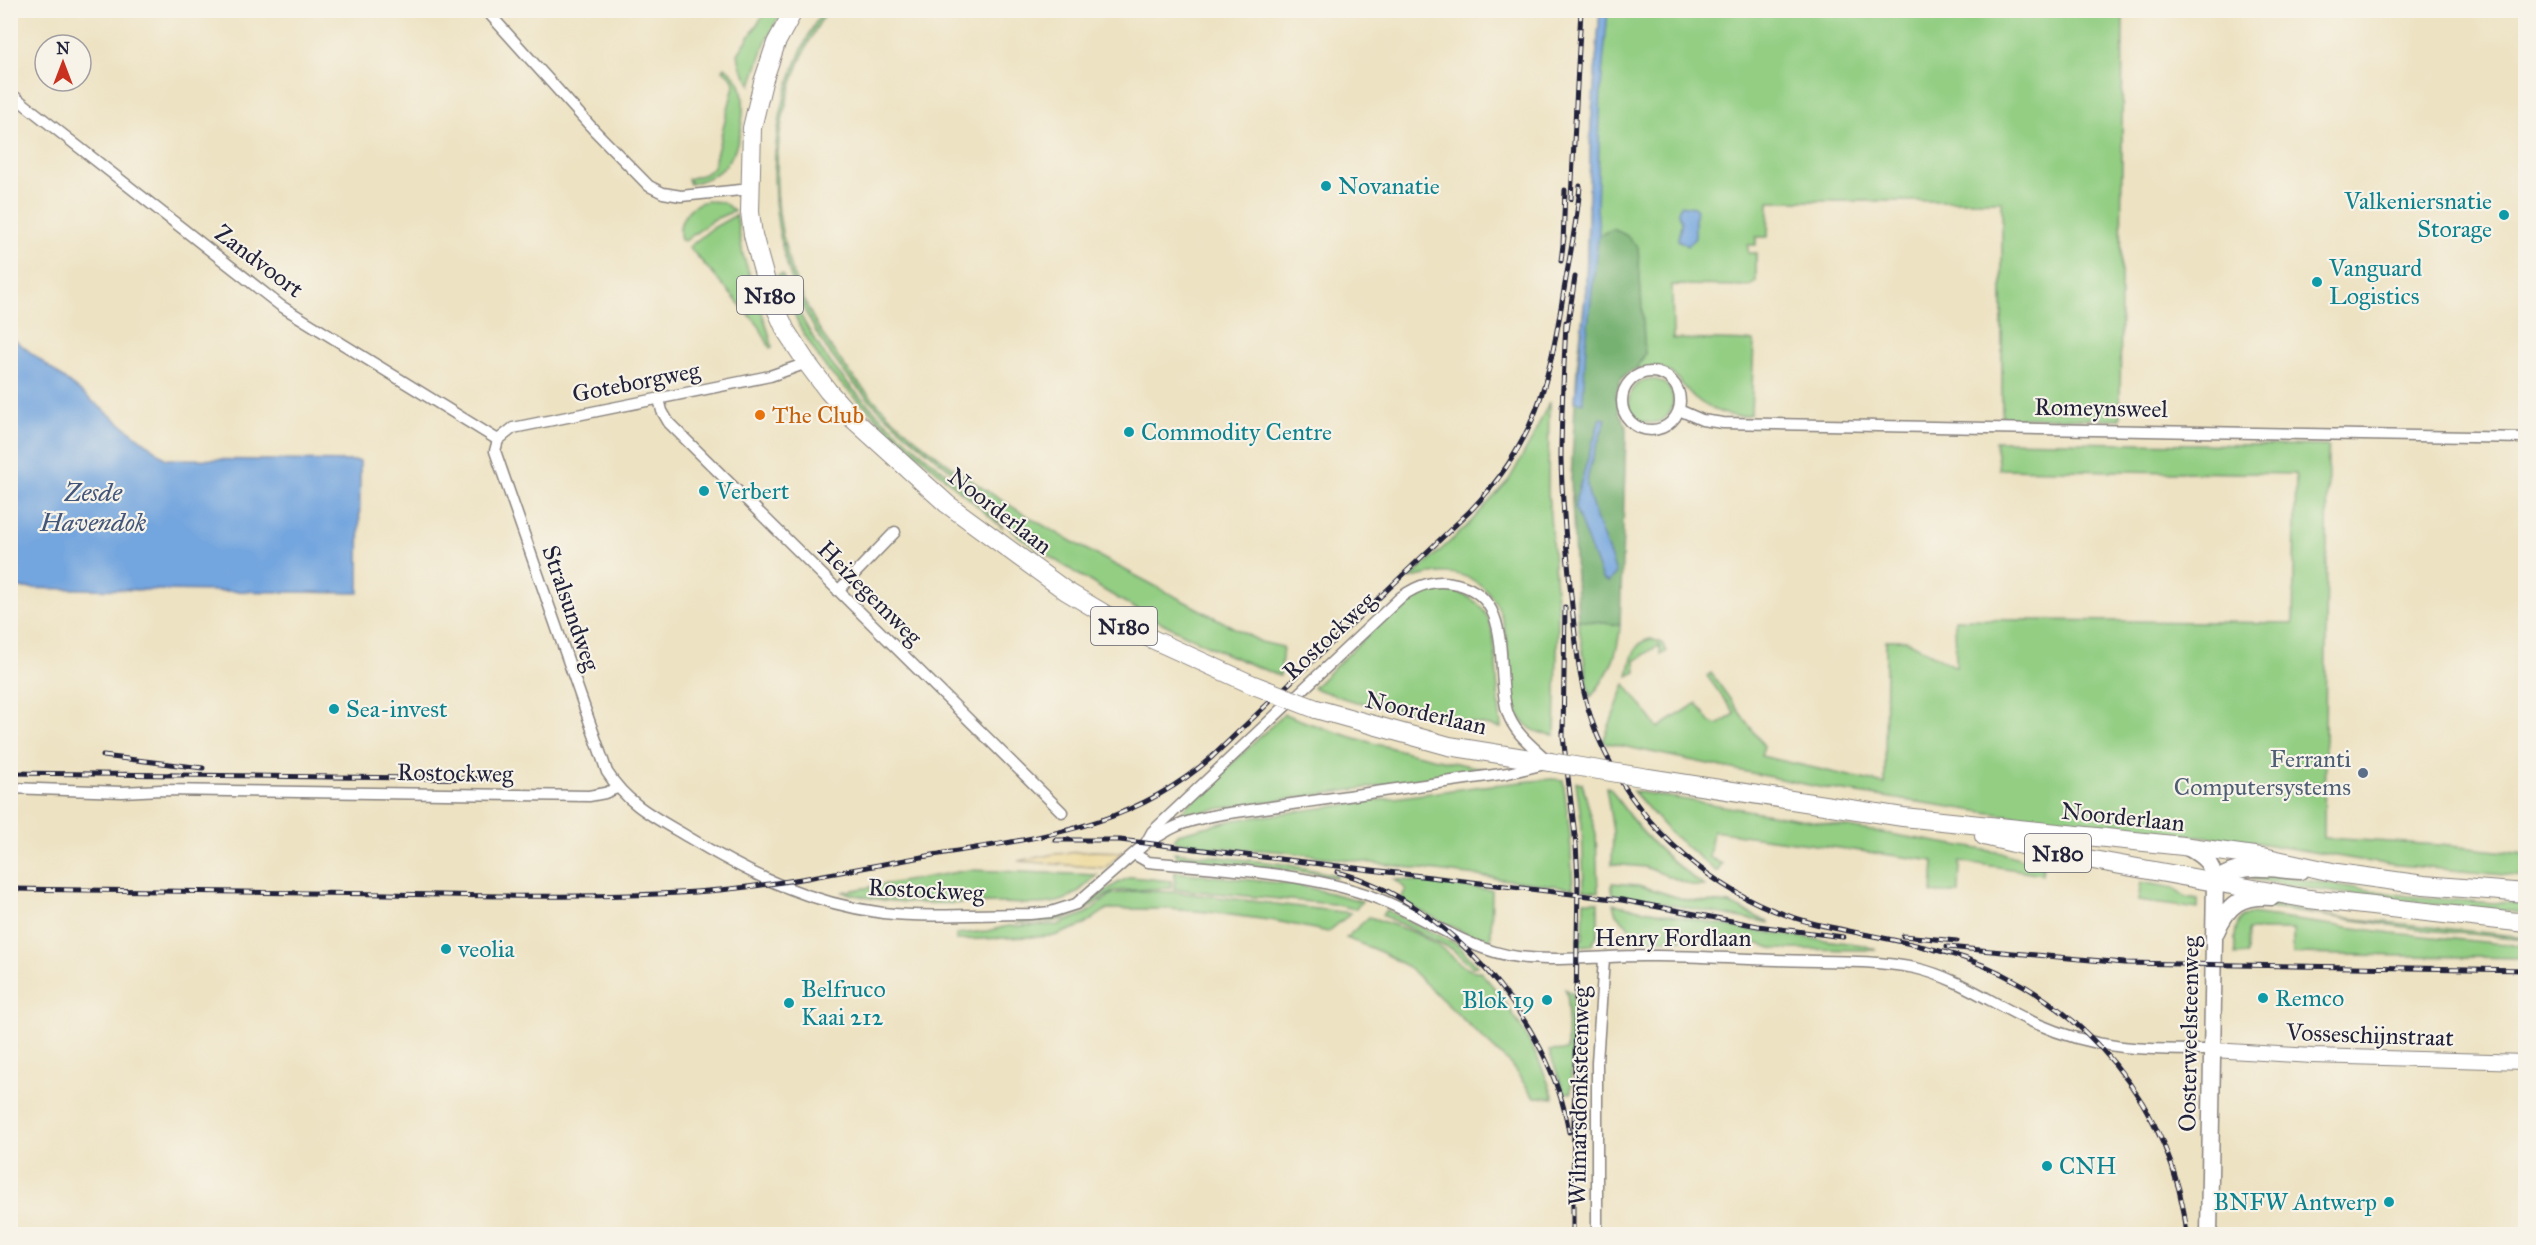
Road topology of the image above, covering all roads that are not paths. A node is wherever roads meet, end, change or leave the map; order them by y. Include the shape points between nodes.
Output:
1 (486, 10) edge
2 (794, 10) edge
3 (10, 93) edge
4 (751, 189) junction
5 (807, 363) junction
6 (659, 399) junction
7 (1679, 410) junction
8 (2526, 438) edge
9 (498, 440) junction
10 (895, 532) dead end
11 (838, 591) junction
12 (1550, 762) junction
13 (10, 788) edge
14 (617, 788) junction
15 (1062, 812) dead end
16 (1903, 817) junction
17 (1149, 840) junction
18 (2186, 847) junction
19 (1134, 854) junction
20 (2337, 873) junction
21 (2215, 881) junction
22 (2526, 893) edge
23 (2309, 899) junction
24 (2526, 923) edge
25 (2214, 935) junction
26 (1604, 959) junction
27 (2213, 1050) junction
28 (2526, 1062) edge
29 (1597, 1234) edge
30 (2210, 1234) edge

1 - 4 street via 649,186 681,196
2 - 4 main road, Noorderlaan / N180 via 776,44 763,82 752,128
3 - 9 street, Zandvoort via 280,306
4 - 5 main road, Noorderlaan / N180 via 753,235 764,277 786,331
5 - 6 street, Goteborgweg via 770,376
5 - 12 main road, Noorderlaan / N180, bridge via 853,419 947,504 1066,591 1130,629 1316,710 1449,746
6 - 9 street, Goteborgweg via 513,428
6 - 11 street, Heizegemweg via 669,423
7 - 7 street via 1680,400 1673,382 1657,373 1638,375 1625,389 1623,408 1627,417 1642,428 1660,428
7 - 8 street, Romeynsweel via 1712,422 1735,423
9 - 14 street, Stralsundweg via 498,464 600,755
10 - 11 street
11 - 15 street, Heizegemweg
12 - 16 main road, Noorderlaan / N180, bridge
12 - 17 street, Noorderlaan via 1508,773 1222,814 1186,822
12 - 17 street, Rostockweg via 1519,733 1506,710 1500,638 1496,618 1486,602 1461,585 1445,581 1428,583 1401,597 1152,832
13 - 14 street, Rostockweg via 589,796
14 - 19 street, Rostockweg via 629,801 757,876 810,896 885,913 1007,914 1061,910 1088,896
16 - 18 main road, Noorderlaan / N180
16 - 21 main road, Noorderlaan / N180 via 2060,854
17 - 19 street, Rostockweg
18 - 20 main road, Noorderlaan / N180 via 2268,858
18 - 21 main road via 2206,859
19 - 26 street, Henry Fordlaan via 1148,862 1343,887 1374,897 1458,937 1518,957
20 - 21 main road, Noorderlaan via 2251,867 2227,873
20 - 22 main road, Noorderlaan / N180
21 - 23 main road, Noorderlaan / N180
21 - 25 main road, Oosterweelsteenweg
23 - 24 main road, Noorderlaan / N180
23 - 25 main road via 2262,896 2240,901 2226,912
25 - 27 main road, Oosterweelsteenweg
26 - 27 street, Henry Fordlaan via 1704,956 1884,963 1930,972 1968,987 2033,1023 2098,1044 2124,1049
26 - 29 street, Wilmarsdonksteenweg via 1597,1062
27 - 28 street, Vosseschijnstraat
27 - 30 main road, Oosterweelsteenweg

